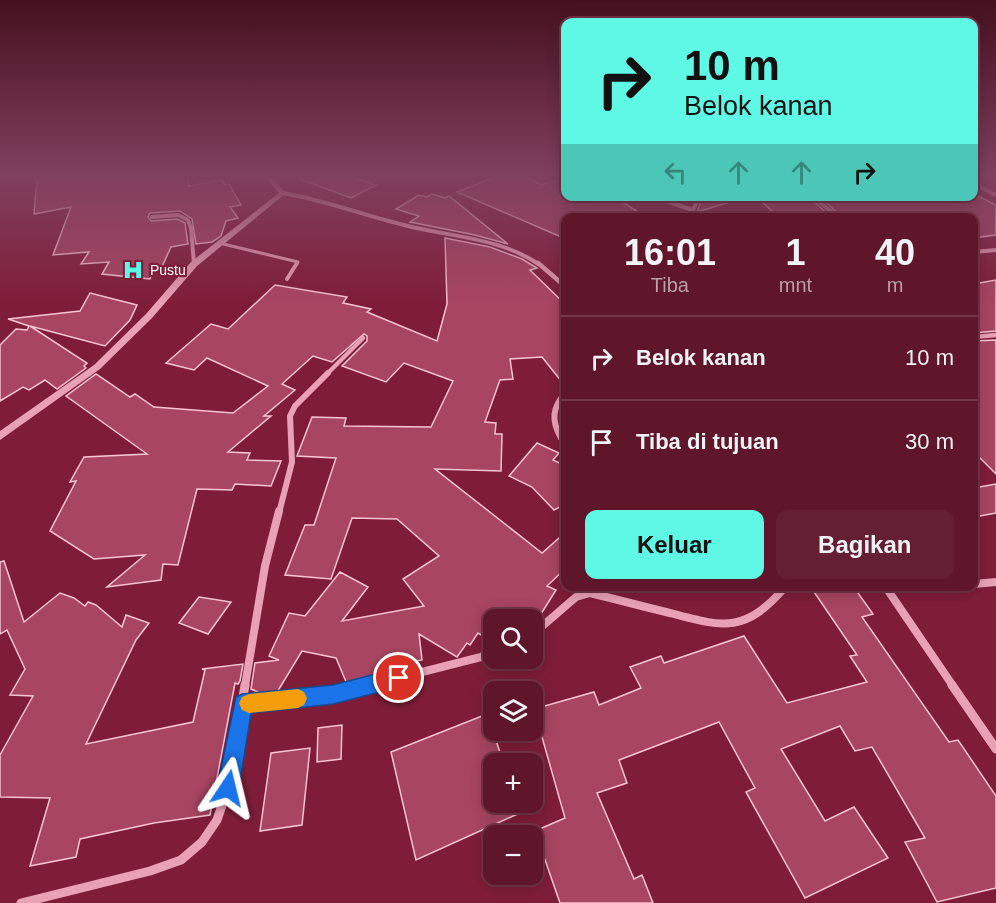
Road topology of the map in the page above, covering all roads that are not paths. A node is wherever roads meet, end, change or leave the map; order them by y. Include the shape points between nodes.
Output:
1 (184, 218) edge
2 (251, 218) edge
3 (382, 218) edge
4 (219, 243) junction
5 (996, 250) edge
6 (978, 252) edge
7 (194, 264) junction
8 (287, 279) dead end
9 (561, 282) edge
10 (996, 335) edge
11 (978, 337) edge
12 (363, 338) dead end
13 (561, 399) edge
14 (0, 436) edge
15 (561, 438) dead end
16 (996, 582) edge
17 (978, 584) edge
18 (588, 591) edge
19 (594, 591) edge
20 (781, 591) edge
21 (888, 591) edge
22 (543, 627) edge
23 (483, 656) edge
24 (242, 704) junction
25 (996, 749) edge
26 (21, 903) edge

1 - 7 street via 191,228
2 - 4 street
3 - 9 street via 506,245 539,262
4 - 7 street
4 - 8 lane via 298,262
5 - 6 street
7 - 14 street via 97,367
10 - 11 street
12 - 24 street via 295,406 290,416 292,462 265,566
13 - 15 street via 553,409 553,425
16 - 17 street
18 - 22 street
19 - 20 street via 716,625 756,616
21 - 25 street
23 - 24 street via 333,695
24 - 26 street via 228,788 217,820 202,843 181,860 150,871

